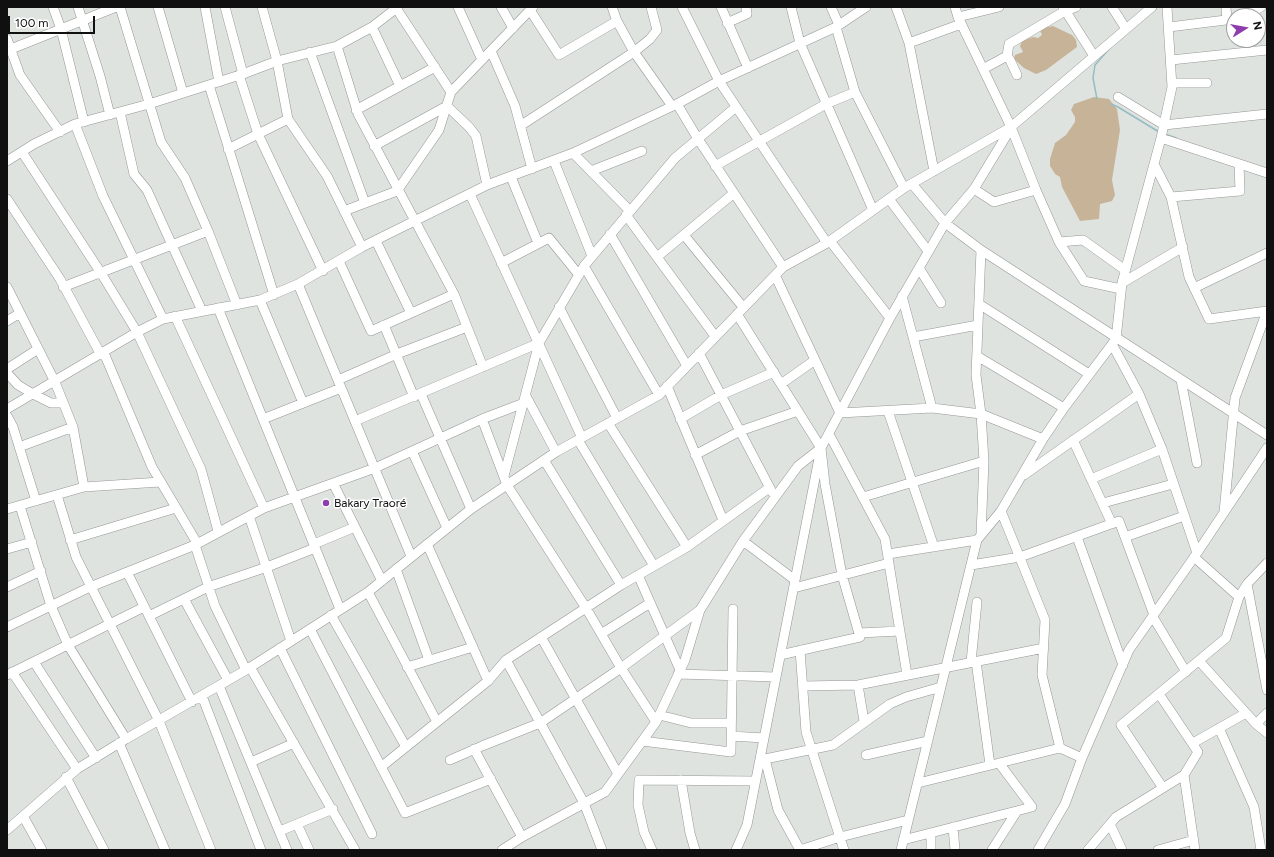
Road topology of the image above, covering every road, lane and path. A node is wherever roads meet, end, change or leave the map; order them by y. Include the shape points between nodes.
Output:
1 (52, 7) edge
2 (78, 7) edge
3 (116, 7) edge
4 (120, 7) edge
5 (158, 7) edge
6 (205, 7) edge
7 (225, 7) edge
8 (262, 7) edge
9 (458, 7) edge
10 (501, 7) edge
11 (612, 7) edge
12 (651, 7) edge
13 (682, 7) edge
14 (722, 7) edge
15 (746, 7) edge
16 (791, 7) edge
17 (831, 7) edge
18 (896, 7) edge
19 (955, 7) edge
20 (998, 7) edge
21 (1076, 7) edge
22 (1112, 7) edge
23 (1152, 7) edge
24 (1167, 7) edge
25 (397, 8) edge
26 (862, 8) edge
27 (531, 9) edge
28 (1064, 9) edge
29 (1226, 20) edge
30 (82, 21) junction
31 (617, 21) junction
32 (959, 21) junction
33 (727, 23) junction
34 (838, 26) junction
35 (372, 27) junction
36 (1169, 27) junction
37 (513, 28) junction
38 (61, 29) junction
39 (1126, 29) junction
40 (7, 39) edge
41 (909, 43) junction
42 (800, 44) junction
43 (337, 46) junction
44 (11, 49) junction
45 (1267, 50) edge
46 (491, 51) junction
47 (310, 52) junction
48 (634, 52) junction
49 (1007, 56) junction
50 (1094, 56) junction
51 (482, 60) junction
52 (1171, 60) junction
53 (277, 61) junction
54 (435, 67) junction
55 (748, 68) junction
56 (983, 69) junction
57 (241, 74) junction
58 (1017, 75) dead end
59 (719, 81) junction
60 (219, 82) junction
61 (1172, 83) junction
62 (1207, 83) dead end
63 (209, 85) junction
64 (400, 86) junction
65 (452, 92) junction
66 (855, 92) junction
67 (183, 94) junction
68 (1118, 97) dead end
69 (149, 104) junction
70 (826, 104) junction
71 (675, 105) junction
72 (447, 106) junction
73 (736, 108) junction
74 (356, 110) junction
75 (120, 112) junction
76 (1267, 114) edge
77 (110, 115) junction
78 (288, 119) junction
79 (80, 123) junction
80 (1164, 124) junction
81 (520, 126) junction
82 (1011, 126) junction
83 (60, 132) junction
84 (258, 134) junction
85 (1161, 138) junction
86 (698, 139) junction
87 (759, 141) junction
88 (374, 146) junction
89 (228, 149) junction
90 (642, 151) dead end
91 (22, 152) junction
92 (573, 154) junction
93 (7, 161) edge
94 (554, 161) junction
95 (1154, 164) junction
96 (1239, 164) junction
97 (715, 166) junction
98 (532, 169) junction
99 (591, 171) junction
100 (934, 171) junction
101 (1267, 173) edge
102 (511, 177) junction
103 (487, 185) junction
104 (908, 186) junction
105 (974, 189) junction
106 (1036, 190) junction
107 (398, 191) junction
108 (470, 194) junction
109 (734, 194) junction
110 (1171, 197) junction
111 (7, 199) edge
112 (889, 199) junction
113 (365, 203) junction
114 (873, 210) junction
115 (344, 211) junction
116 (628, 213) junction
117 (414, 223) junction
118 (945, 223) junction
119 (208, 231) junction
120 (610, 234) junction
121 (684, 235) junction
122 (376, 241) junction
123 (829, 242) junction
124 (1059, 242) junction
125 (538, 243) junction
126 (172, 245) junction
127 (362, 247) junction
128 (1183, 247) junction
129 (981, 250) junction
130 (928, 251) junction
131 (1267, 253) edge
132 (592, 256) junction
133 (657, 257) junction
134 (134, 260) junction
135 (339, 261) junction
136 (501, 263) junction
137 (584, 266) junction
138 (783, 267) junction
139 (919, 268) junction
140 (1125, 270) junction
141 (323, 271) junction
142 (101, 273) junction
143 (578, 275) junction
144 (775, 275) junction
145 (298, 284) junction
146 (1121, 286) junction
147 (7, 287) edge
148 (64, 287) junction
149 (1194, 288) junction
150 (454, 294) junction
151 (274, 295) junction
152 (902, 296) junction
153 (260, 300) junction
154 (941, 303) dead end
155 (979, 304) junction
156 (237, 305) junction
157 (559, 307) junction
158 (218, 308) junction
159 (202, 311) junction
160 (740, 311) junction
161 (1267, 311) edge
162 (20, 313) junction
163 (411, 313) junction
164 (175, 316) junction
165 (890, 318) junction
166 (163, 319) junction
167 (7, 321) edge
168 (384, 325) junction
169 (978, 325) junction
170 (467, 327) junction
171 (137, 332) junction
172 (1263, 332) edge
173 (715, 336) junction
174 (913, 336) junction
175 (1114, 341) junction
176 (539, 344) junction
177 (38, 349) junction
178 (699, 353) junction
179 (102, 354) junction
180 (396, 354) junction
181 (977, 356) junction
182 (815, 360) junction
183 (687, 366) junction
184 (483, 367) junction
185 (7, 369) edge
186 (774, 372) junction
187 (7, 373) edge
188 (1089, 374) junction
189 (1181, 380) junction
190 (55, 382) junction
191 (340, 384) junction
192 (781, 384) junction
193 (667, 386) junction
194 (33, 394) junction
195 (1139, 394) junction
196 (418, 395) junction
197 (659, 395) junction
198 (720, 395) junction
199 (525, 399) junction
200 (63, 403) junction
201 (303, 403) junction
202 (932, 408) junction
203 (1064, 408) junction
204 (7, 409) edge
205 (798, 411) junction
206 (888, 411) junction
207 (840, 413) junction
208 (1233, 413) junction
209 (982, 414) junction
210 (7, 416) edge
211 (617, 418) junction
212 (263, 419) junction
213 (482, 419) junction
214 (680, 419) junction
215 (355, 421) junction
216 (608, 423) junction
217 (73, 427) junction
218 (740, 431) junction
219 (829, 434) junction
220 (1267, 435) edge
221 (440, 438) junction
222 (580, 439) junction
223 (1043, 439) junction
224 (1073, 440) junction
225 (19, 447) junction
226 (821, 448) junction
227 (1267, 448) edge
228 (1162, 449) junction
229 (412, 451) junction
230 (556, 452) junction
231 (695, 454) junction
232 (544, 460) junction
233 (984, 462) junction
234 (1197, 463) dead end
235 (375, 468) junction
236 (504, 476) junction
237 (1021, 476) junction
238 (1091, 479) junction
239 (160, 482) junction
240 (333, 483) junction
241 (912, 483) junction
242 (1173, 484) junction
243 (507, 485) junction
244 (84, 488) junction
245 (769, 488) junction
246 (57, 495) junction
247 (295, 496) junction
248 (863, 497) junction
249 (774, 498) junction
250 (36, 501) junction
251 (1103, 503) junction
252 (20, 506) junction
253 (176, 508) junction
254 (264, 508) junction
255 (7, 509) edge
256 (471, 509) junction
257 (1001, 511) junction
258 (1224, 513) junction
259 (249, 516) junction
260 (1184, 516) junction
261 (723, 520) junction
262 (1112, 524) junction
263 (355, 527) junction
264 (447, 528) junction
265 (218, 531) junction
266 (1077, 537) junction
267 (1125, 537) junction
268 (979, 538) junction
269 (70, 540) junction
270 (743, 540) junction
271 (32, 542) junction
272 (196, 544) junction
273 (426, 544) junction
274 (315, 546) junction
275 (687, 547) junction
276 (934, 547) junction
277 (7, 549) edge
278 (1196, 555) junction
279 (411, 556) junction
280 (1020, 557) junction
281 (888, 558) junction
282 (1267, 563) edge
283 (971, 565) junction
284 (654, 566) junction
285 (267, 567) junction
286 (396, 569) junction
287 (41, 572) junction
288 (127, 572) junction
289 (638, 575) junction
290 (842, 575) junction
291 (382, 581) junction
292 (794, 584) junction
293 (1247, 584) junction
294 (621, 585) junction
295 (7, 587) edge
296 (90, 587) junction
297 (208, 587) junction
298 (368, 592) junction
299 (1239, 597) junction
300 (184, 599) junction
301 (977, 602) dead end
302 (650, 603) junction
303 (51, 606) junction
304 (144, 607) junction
305 (586, 608) junction
306 (340, 609) junction
307 (733, 609) dead end
308 (700, 610) junction
309 (331, 615) junction
310 (149, 616) junction
311 (1154, 616) junction
312 (109, 624) junction
313 (7, 627) edge
314 (310, 629) junction
315 (900, 631) junction
316 (859, 633) junction
317 (601, 634) junction
318 (665, 635) junction
319 (541, 637) junction
320 (292, 641) junction
321 (68, 645) junction
322 (473, 647) junction
323 (280, 648) junction
324 (1044, 648) junction
325 (800, 650) junction
326 (780, 655) junction
327 (429, 660) junction
328 (506, 660) junction
329 (973, 661) junction
330 (34, 662) junction
331 (1200, 662) junction
332 (1123, 665) junction
333 (408, 666) junction
334 (946, 667) junction
335 (248, 668) junction
336 (621, 668) junction
337 (679, 672) junction
338 (1186, 672) junction
339 (10, 674) edge
340 (907, 675) junction
341 (732, 676) junction
342 (776, 678) junction
343 (228, 680) junction
344 (488, 681) junction
345 (858, 685) junction
346 (219, 686) junction
347 (803, 686) junction
348 (941, 687) junction
349 (1267, 690) edge
350 (1159, 694) junction
351 (202, 696) junction
352 (576, 699) junction
353 (192, 702) junction
354 (1246, 713) junction
355 (1267, 713) edge
356 (658, 719) junction
357 (159, 721) junction
358 (864, 721) junction
359 (437, 722) junction
360 (540, 723) junction
361 (732, 723) junction
362 (1256, 724) junction
363 (1219, 728) junction
364 (1267, 733) edge
365 (731, 736) junction
366 (764, 738) junction
367 (123, 741) junction
368 (642, 741) junction
369 (928, 741) junction
370 (294, 743) junction
371 (1192, 743) junction
372 (406, 747) junction
373 (1060, 748) junction
374 (474, 749) junction
375 (812, 749) junction
376 (866, 756) dead end
377 (96, 758) junction
378 (1082, 758) junction
379 (762, 759) junction
380 (450, 760) dead end
381 (251, 762) junction
382 (995, 764) junction
383 (381, 767) junction
384 (77, 769) junction
385 (618, 774) junction
386 (1184, 775) junction
387 (66, 777) junction
388 (491, 779) junction
389 (681, 780) junction
390 (756, 781) junction
391 (918, 783) junction
392 (1163, 788) junction
393 (584, 803) junction
394 (333, 809) junction
395 (1018, 811) junction
396 (23, 816) junction
397 (908, 820) junction
398 (297, 824) junction
399 (1110, 824) junction
400 (953, 827) junction
401 (7, 830) edge
402 (280, 831) junction
403 (931, 833) junction
404 (372, 834) dead end
405 (522, 837) junction
406 (840, 837) junction
407 (903, 840) junction
408 (1194, 840) junction
409 (515, 846) edge
410 (1090, 849) edge
411 (42, 850) edge
412 (104, 850) edge
413 (165, 850) edge
414 (211, 850) edge
415 (261, 850) edge
416 (287, 850) edge
417 (309, 850) edge
418 (355, 850) edge
419 (502, 850) edge
420 (602, 850) edge
421 (652, 850) edge
422 (695, 850) edge
423 (736, 850) edge
424 (800, 850) edge
425 (844, 850) edge
426 (901, 850) edge
427 (931, 850) edge
428 (955, 850) edge
429 (992, 850) edge
430 (1038, 850) edge
431 (1122, 850) edge
432 (1158, 850) edge
433 (1195, 850) edge
434 (1261, 850) edge

1 - 38 street
2 - 30 street
3 - 30 street
4 - 69 street
5 - 67 street
6 - 60 street
7 - 57 street
8 - 53 street
9 - 51 street
10 - 37 street
11 - 31 street
12 - 48 street via 657,30
13 - 59 street
14 - 33 street
15 - 33 street via 747,14
16 - 42 street
17 - 34 street
18 - 41 street
19 - 32 street
20 - 32 street
21 - 28 street
22 - 39 street
23 - 39 street
24 - 36 street
25 - 35 street
25 - 54 street
26 - 34 street
27 - 31 street via 559,55
27 - 37 street
28 - 49 street via 1010,44
28 - 50 street
29 - 36 street
30 - 38 street
30 - 77 street
31 - 48 street
32 - 41 street
32 - 56 street
33 - 55 street
34 - 42 street
34 - 66 street
35 - 43 street
35 - 64 street
36 - 52 street
37 - 46 street
38 - 44 street
38 - 79 street
39 - 50 street
40 - 44 street
41 - 100 street
42 - 55 street
42 - 70 street
43 - 47 street
43 - 74 street
44 - 83 street via 20,75
45 - 52 street
46 - 51 street
46 - 81 street via 515,106
47 - 53 street
47 - 113 street
48 - 71 street
48 - 81 street
49 - 56 street
49 - 58 street
50 - 82 street
51 - 65 street
52 - 61 street
53 - 57 street
53 - 78 street
54 - 64 street
54 - 65 street
55 - 59 street
56 - 82 street
57 - 60 street
57 - 84 street
59 - 71 street
59 - 73 street
60 - 63 street
61 - 62 street
61 - 80 street
63 - 67 street
63 - 89 street
64 - 74 street
65 - 72 street
66 - 70 street
66 - 104 street
67 - 69 street
68 - 80 street
69 - 75 street
69 - 119 street via 161,142 185,178
70 - 87 street
70 - 114 street
71 - 86 street
71 - 92 street
72 - 88 street
72 - 103 street via 476,136
72 - 107 street via 439,130
73 - 86 street
73 - 87 street
74 - 88 street
75 - 77 street
75 - 126 street via 134,174 147,190
76 - 80 street
77 - 79 street
78 - 84 street
78 - 115 street via 327,176
79 - 83 street
79 - 134 street via 103,196
80 - 85 street
81 - 98 street
82 - 100 street
82 - 105 street
82 - 106 street
83 - 91 street
84 - 89 street
84 - 141 street
85 - 95 street
85 - 96 street
86 - 97 street
86 - 116 street via 675,158
87 - 97 street
87 - 123 street
88 - 107 street
89 - 151 street
90 - 99 street
91 - 93 street
91 - 142 street
92 - 94 street
92 - 99 street
94 - 98 street
94 - 132 street
95 - 110 street
95 - 140 street
96 - 101 street
96 - 110 street via 1240,191
97 - 109 street
98 - 102 street
99 - 116 street
100 - 104 street
102 - 103 street
102 - 125 street
103 - 108 street
104 - 112 street
104 - 118 street
105 - 106 street via 994,202
105 - 118 street
106 - 124 street
107 - 113 street
107 - 117 street
108 - 117 street
108 - 136 street
109 - 121 street
109 - 138 street
110 - 128 street
111 - 148 street
112 - 114 street
112 - 130 street
113 - 115 street
114 - 123 street
115 - 127 street
116 - 120 street
116 - 133 street
117 - 122 street
117 - 150 street
118 - 129 street
118 - 130 street
119 - 126 street
119 - 156 street
120 - 132 street
120 - 183 street
121 - 133 street
121 - 160 street
122 - 127 street
122 - 163 street
123 - 138 street
123 - 165 street
124 - 140 street via 1083,240
124 - 146 street via 1084,281
125 - 136 street
125 - 143 street via 549,238
126 - 134 street
126 - 159 street
127 - 135 street
128 - 146 street
128 - 149 street
129 - 155 street
129 - 175 street
130 - 139 street
131 - 149 street
132 - 137 street
133 - 173 street
134 - 142 street
134 - 166 street
135 - 141 street
135 - 168 street via 371,330
136 - 176 street
137 - 143 street
137 - 197 street
138 - 144 street
139 - 152 street
139 - 154 street
140 - 146 street
141 - 145 street
142 - 148 street
142 - 171 street
143 - 157 street
144 - 160 street
144 - 182 street
145 - 151 street
145 - 191 street
146 - 175 street
147 - 162 street
148 - 179 street
149 - 161 street via 1210,319
150 - 163 street
150 - 170 street
151 - 153 street
152 - 165 street
152 - 174 street
153 - 156 street
153 - 201 street
155 - 169 street
155 - 188 street
156 - 158 street
157 - 176 street
157 - 211 street
158 - 159 street
158 - 212 street
159 - 164 street
160 - 173 street
160 - 186 street
161 - 172 street
162 - 167 street
162 - 177 street
163 - 168 street
164 - 166 street
164 - 254 street
165 - 207 street
166 - 171 street
168 - 180 street
169 - 174 street
169 - 181 street
170 - 180 street
170 - 184 street
171 - 179 street
171 - 265 street via 201,469
172 - 208 street via 1235,398
173 - 178 street
174 - 202 street
175 - 188 street
175 - 189 street
175 - 195 street
176 - 184 street
176 - 199 street
176 - 222 street
177 - 185 street
177 - 190 street
178 - 183 street
178 - 198 street
179 - 190 street
179 - 239 street
180 - 191 street
180 - 196 street
181 - 203 street
181 - 209 street via 976,375
182 - 192 street
182 - 207 street
183 - 193 street
184 - 196 street
186 - 192 street
186 - 198 street
187 - 194 street via 18,385
188 - 203 street
189 - 208 street
189 - 234 street
190 - 194 street
190 - 200 street
191 - 201 street
191 - 215 street
192 - 205 street
193 - 197 street
193 - 214 street
194 - 200 street via 50,403
194 - 204 street
195 - 224 street
195 - 228 street
196 - 215 street
196 - 221 street
197 - 211 street
198 - 214 street
198 - 218 street
199 - 213 street
199 - 230 street
199 - 236 street
200 - 217 street
201 - 212 street
202 - 206 street
202 - 209 street
203 - 223 street
205 - 218 street
205 - 226 street
206 - 207 street
206 - 241 street
207 - 219 street
208 - 220 street
208 - 258 street
209 - 223 street
209 - 233 street
210 - 225 street
211 - 216 street
212 - 247 street
213 - 221 street
213 - 236 street
214 - 231 street
215 - 235 street
216 - 222 street
216 - 275 street
217 - 225 street
217 - 244 street
218 - 231 street
218 - 245 street
219 - 226 street
219 - 248 street
221 - 229 street
221 - 256 street
222 - 230 street
222 - 284 street
223 - 237 street
224 - 237 street
224 - 238 street
225 - 250 street
226 - 249 street via 798,466
226 - 290 street
226 - 292 street
227 - 258 street
228 - 238 street
228 - 242 street
229 - 235 street
229 - 264 street
230 - 232 street
231 - 261 street
232 - 243 street
232 - 294 street
233 - 241 street
233 - 268 street
235 - 240 street
235 - 279 street
236 - 243 street
237 - 257 street
238 - 251 street
239 - 244 street
239 - 253 street
240 - 247 street
240 - 263 street
241 - 248 street
241 - 276 street
242 - 251 street
242 - 260 street
243 - 256 street
243 - 305 street
244 - 246 street
245 - 249 street
245 - 261 street
246 - 250 street
246 - 269 street
247 - 254 street
247 - 274 street
248 - 281 street via 885,539
249 - 270 street
250 - 252 street
251 - 262 street
252 - 255 street
252 - 271 street
253 - 269 street
253 - 272 street
254 - 259 street
256 - 264 street
257 - 268 street
257 - 280 street
258 - 278 street
259 - 265 street
259 - 285 street
260 - 267 street
260 - 278 street
261 - 275 street
262 - 266 street
262 - 267 street via 1119,521
263 - 274 street
263 - 291 street
264 - 273 street
265 - 272 street
266 - 280 street
266 - 332 street
267 - 311 street
268 - 276 street
268 - 283 street
269 - 296 street
270 - 292 street
270 - 308 street
271 - 277 street
271 - 287 street
272 - 288 street
272 - 297 street
273 - 279 street
273 - 322 street
274 - 285 street
274 - 306 street
275 - 284 street
276 - 281 street
278 - 299 street
278 - 311 street
279 - 286 street
280 - 283 street
280 - 324 street via 1045,620
281 - 290 street
281 - 315 street
282 - 293 street
283 - 334 street
284 - 289 street
285 - 297 street
285 - 320 street
286 - 291 street
286 - 327 street
287 - 295 street
287 - 303 street
288 - 296 street
288 - 304 street
289 - 294 street
289 - 302 street
290 - 292 street
290 - 316 street
291 - 298 street
292 - 326 street
293 - 299 street
293 - 349 street
294 - 305 street
296 - 303 street
296 - 312 street
297 - 300 street
297 - 335 street via 214,606
298 - 306 street
298 - 333 street
299 - 331 street via 1226,638
300 - 310 street
300 - 343 street
301 - 329 street
302 - 317 street
302 - 318 street
303 - 313 street
303 - 321 street
304 - 310 street
304 - 312 street
305 - 317 street
305 - 319 street
306 - 309 street
307 - 341 street
308 - 318 street
308 - 337 street
309 - 314 street
309 - 372 street
310 - 353 street
311 - 332 street via 1129,650
311 - 338 street
312 - 321 street
312 - 357 street
314 - 320 street
314 - 383 street
315 - 316 street
315 - 340 street
316 - 325 street via 860,637
317 - 336 street
318 - 336 street
318 - 337 street
319 - 328 street
319 - 352 street
320 - 323 street
321 - 330 street
321 - 367 street
322 - 327 street
322 - 344 street
323 - 335 street
323 - 404 street
324 - 329 street
324 - 373 street via 1042,675
325 - 326 street
325 - 347 street
326 - 342 street
327 - 333 street
328 - 344 street
328 - 360 street
329 - 334 street
329 - 382 street
330 - 339 street
330 - 377 street
331 - 338 street
331 - 354 street
332 - 378 street
333 - 359 street
334 - 340 street
334 - 348 street
335 - 343 street
335 - 370 street
336 - 352 street
336 - 356 street
337 - 341 street
337 - 356 street
338 - 350 street
339 - 384 street
340 - 345 street
341 - 342 street
341 - 361 street
342 - 366 street
343 - 346 street
344 - 359 street
345 - 347 street
345 - 358 street
346 - 351 street
346 - 381 street
347 - 375 street via 806,732
348 - 358 street via 890,704
348 - 369 street
350 - 371 street
350 - 392 street via 1121,725
351 - 353 street
351 - 415 street
352 - 360 street
352 - 385 street
353 - 357 street
354 - 362 street
354 - 363 street
355 - 362 street
356 - 361 street via 691,723
356 - 368 street
357 - 367 street
357 - 414 street
358 - 375 street via 832,745
359 - 372 street
360 - 374 street
360 - 393 street
361 - 365 street
362 - 364 street
363 - 371 street
363 - 434 street via 1254,807
365 - 366 street
365 - 368 street via 731,752
366 - 379 street
367 - 377 street
367 - 413 street
368 - 385 street
369 - 376 street
369 - 391 street
370 - 381 street
370 - 394 street
371 - 386 street via 1198,752
372 - 383 street
373 - 378 street
373 - 382 street
374 - 380 street
374 - 388 street
375 - 379 street
375 - 406 street
377 - 384 street
378 - 430 street via 1065,804
379 - 390 street
379 - 424 street via 778,810
381 - 402 street
382 - 391 street
382 - 395 street via 1032,807
383 - 388 street via 405,813
384 - 387 street
385 - 393 street via 605,792
386 - 392 street
386 - 408 street
387 - 396 street
387 - 412 street
388 - 405 street
389 - 390 street
389 - 421 street via 639,780 638,805 644,832
389 - 422 street
390 - 423 street via 747,825
391 - 397 street
392 - 399 street via 1116,817
393 - 405 street
393 - 420 street
394 - 398 street
394 - 418 street
395 - 400 street
395 - 429 street
396 - 401 street
396 - 411 street
397 - 406 street
397 - 407 street
398 - 402 street
398 - 417 street
399 - 410 street
399 - 431 street
400 - 403 street
400 - 428 street
402 - 416 street
403 - 407 street
403 - 427 street
405 - 409 street
406 - 424 street
406 - 425 street
407 - 426 street
408 - 432 street
408 - 433 street
409 - 419 street

